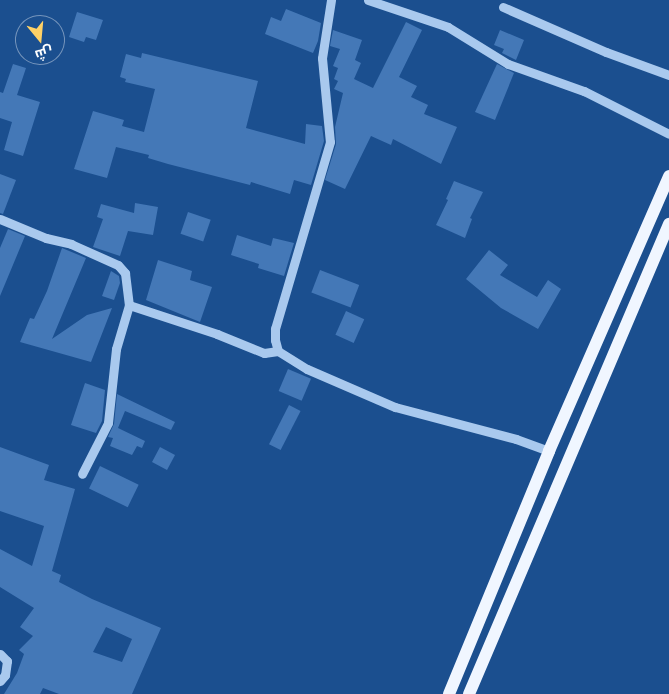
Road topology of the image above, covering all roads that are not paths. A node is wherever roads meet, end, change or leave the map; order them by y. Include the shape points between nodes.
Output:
1 (330, 0) edge
2 (368, 0) edge
3 (503, 7) dead end
4 (669, 75) edge
5 (669, 134) edge
6 (669, 176) edge
7 (0, 219) edge
8 (669, 224) edge
9 (129, 305) junction
10 (603, 330) junction
11 (620, 338) junction
12 (278, 351) junction
13 (549, 451) junction
14 (82, 474) dead end
15 (0, 654) edge
16 (0, 681) edge
17 (449, 694) edge
18 (469, 694) edge

1 - 12 street via 322,58 330,142 275,329
2 - 5 street via 448,28 508,64 584,91
3 - 4 street via 606,52
6 - 10 main road
7 - 9 street via 118,265 125,273
8 - 11 main road
9 - 12 street via 264,353
9 - 14 street via 116,349 108,423
10 - 11 main road
10 - 13 main road
11 - 18 main road
12 - 13 street via 307,369 395,407
13 - 17 main road
15 - 16 street via 7,661 5,675

